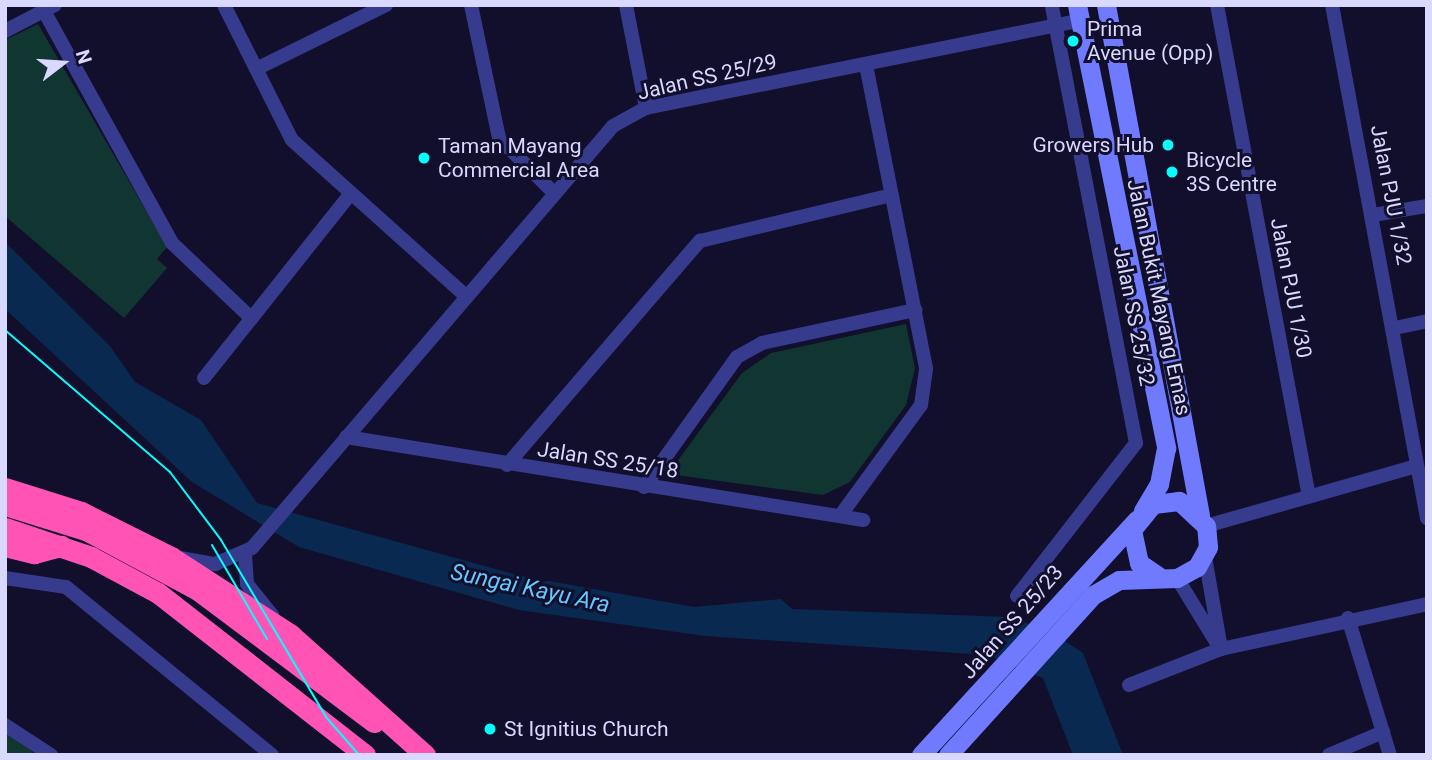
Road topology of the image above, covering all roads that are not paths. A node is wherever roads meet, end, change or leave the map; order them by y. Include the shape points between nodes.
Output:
1 (224, 5) edge
2 (386, 5) edge
3 (471, 5) edge
4 (625, 5) edge
5 (1052, 5) edge
6 (1106, 5) edge
7 (1217, 5) edge
8 (1332, 5) edge
9 (50, 8) edge
10 (1078, 13) edge
11 (1056, 26) junction
12 (5, 30) edge
13 (866, 64) junction
14 (256, 69) junction
15 (646, 108) junction
16 (351, 193) junction
17 (555, 194) junction
18 (892, 195) junction
19 (1427, 206) edge
20 (1373, 215) junction
21 (467, 296) junction
22 (915, 310) junction
23 (251, 318) junction
24 (1427, 321) edge
25 (1395, 327) junction
26 (204, 378) dead end
27 (346, 437) junction
28 (507, 465) junction
29 (1417, 466) junction
30 (643, 487) junction
31 (5, 488) edge
32 (1310, 496) junction
33 (5, 505) edge
34 (840, 516) junction
35 (1140, 516) junction
36 (1427, 518) edge
37 (863, 520) dead end
38 (1203, 521) junction
39 (5, 528) edge
40 (5, 546) edge
41 (61, 546) junction
42 (248, 552) junction
43 (172, 556) junction
44 (1205, 557) junction
45 (1167, 577) junction
46 (5, 578) edge
47 (1017, 596) dead end
48 (1426, 601) edge
49 (1072, 603) junction
50 (1348, 618) junction
51 (291, 635) junction
52 (1221, 649) junction
53 (1129, 685) dead end
54 (5, 725) edge
55 (945, 730) junction
56 (1383, 732) junction
57 (51, 755) edge
58 (272, 755) edge
59 (365, 755) edge
60 (413, 755) edge
61 (425, 755) edge
62 (921, 755) edge
63 (945, 755) edge
64 (1329, 755) edge
65 (1390, 755) edge

1 - 14 street
2 - 14 street
3 - 17 street via 499,138
4 - 15 street
5 - 11 street, Jalan SS 25/32
6 - 38 main road, Jalan Bukit Mayang Emas
7 - 32 street, Jalan PJU 1/30
8 - 20 street, Jalan PJU 1/32
9 - 12 street
9 - 23 street via 172,243
10 - 11 street, Jalan SS 25/29
10 - 35 main road, Jalan Bukit Mayang Emas via 1166,447 1159,484
11 - 13 street, Jalan SS 25/29
11 - 47 street, Jalan SS 25/32 via 1136,443
13 - 15 street, Jalan SS 25/29
13 - 18 street
14 - 16 street via 292,140
15 - 17 street, Jalan SS 25/29 via 613,126
16 - 21 street
16 - 23 street
17 - 21 street, Jalan SS 25/29
18 - 22 street
18 - 28 street via 701,241
19 - 20 street
20 - 25 street, Jalan PJU 1/32
21 - 27 street, Jalan SS 25/29
22 - 30 street via 762,343 737,357
22 - 34 street via 926,368 921,405
23 - 26 street
24 - 25 street
25 - 29 street, Jalan PJU 1/32
27 - 28 street, Jalan SS 25/18
27 - 42 street, Jalan SS 25/29
28 - 30 street, Jalan SS 25/18
29 - 32 street
29 - 36 street, Jalan PJU 1/32
30 - 34 street, Jalan SS 25/18
31 - 43 highway via 81,512
32 - 38 street
33 - 60 highway via 86,530 198,590
34 - 37 street, Jalan SS 25/18
35 - 38 main road via 1179,501
35 - 45 main road via 1134,553
35 - 49 main road, Jalan SS 25/23
38 - 44 main road
39 - 41 highway
40 - 41 highway via 34,553
41 - 59 highway via 179,607
42 - 43 street via 215,564
42 - 51 street via 247,584
43 - 51 highway
44 - 45 main road
44 - 52 street
45 - 49 main road, Jalan SS 25/23 via 1119,580
45 - 52 street
46 - 58 street via 66,587
48 - 50 street
49 - 55 main road, Jalan SS 25/23
49 - 63 main road, Jalan SS 25/23 via 990,714
50 - 52 street
50 - 56 street
51 - 61 highway
52 - 53 street
54 - 57 street
55 - 62 main road, Jalan SS 25/23
55 - 63 main road
56 - 64 street
56 - 65 street

